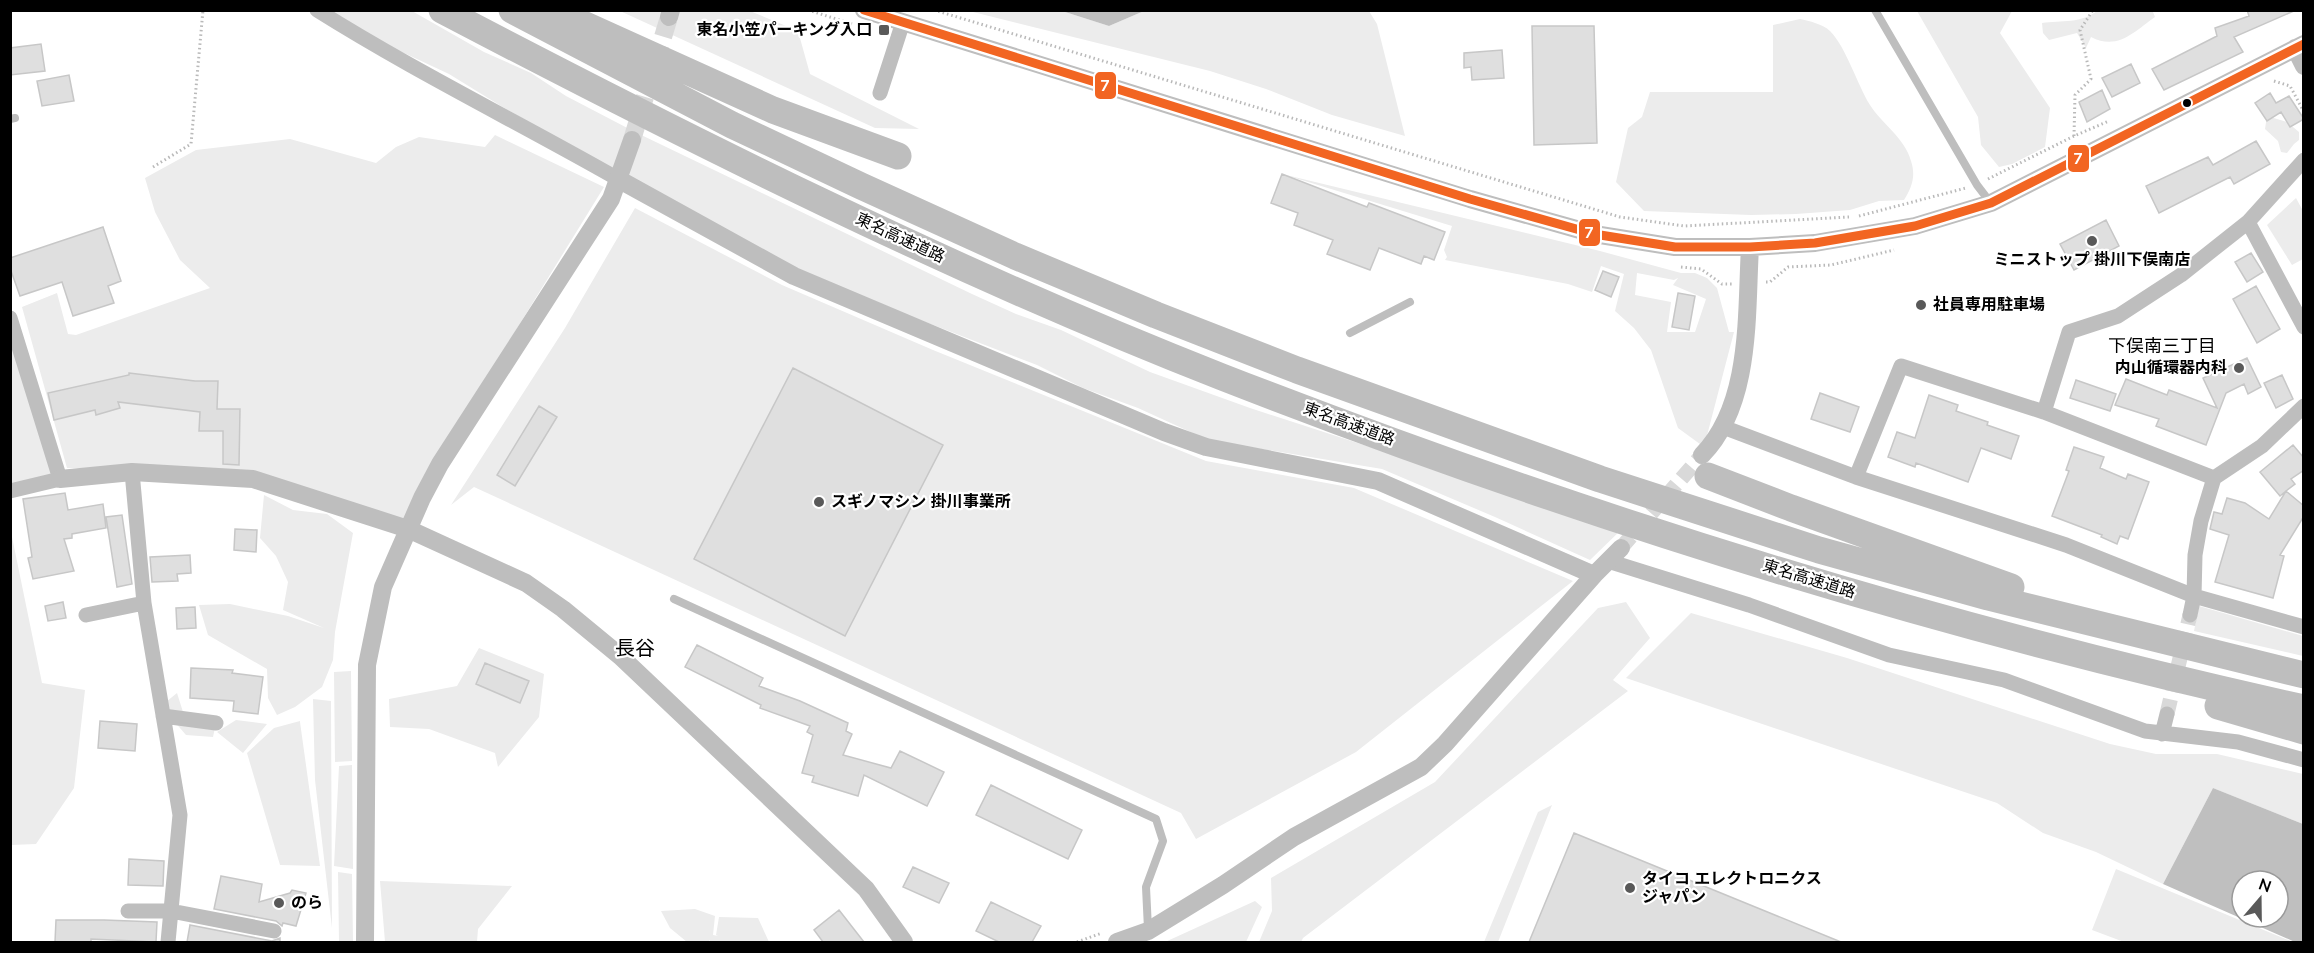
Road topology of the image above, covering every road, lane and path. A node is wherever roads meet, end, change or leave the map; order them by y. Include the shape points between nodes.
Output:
1 (203, 10) edge
2 (317, 10) edge
3 (442, 10) edge
4 (512, 10) edge
5 (552, 10) edge
6 (934, 10) edge
7 (1875, 10) edge
8 (2093, 10) edge
9 (869, 11) edge
10 (903, 22) junction
11 (2299, 46) edge
12 (2304, 66) edge
13 (880, 93) dead end
14 (2074, 136) dead end
15 (633, 140) tunnel mouth
16 (898, 156) dead end
17 (2304, 160) edge
18 (153, 167) dead end
19 (618, 180) junction
20 (1964, 189) dead end
21 (1991, 203) junction
22 (2248, 222) junction
23 (1750, 248) junction
24 (1831, 265) dead end
25 (1676, 266) dead end
26 (1748, 284) junction
27 (1410, 302) dead end
28 (10, 318) edge
29 (2304, 327) edge
30 (1350, 333) dead end
31 (2304, 406) edge
32 (2044, 412) junction
33 (1723, 428) junction
34 (1705, 465) joint
35 (132, 472) junction
36 (1856, 477) junction
37 (2214, 478) junction
38 (60, 479) junction
39 (10, 491) edge
40 (408, 529) junction
41 (1621, 548) tunnel mouth
42 (1608, 561) junction
43 (1594, 575) junction
44 (2194, 596) junction
45 (674, 599) dead end
46 (144, 603) junction
47 (86, 615) dead end
48 (2190, 615) tunnel mouth
49 (1960, 624) junction
50 (2303, 626) edge
51 (2167, 642) junction
52 (2304, 675) edge
53 (2304, 708) edge
54 (2167, 714) tunnel mouth
55 (163, 716) junction
56 (216, 723) dead end
57 (2304, 731) edge
58 (2162, 734) junction
59 (2304, 760) edge
60 (171, 910) junction
61 (128, 911) dead end
62 (274, 931) dead end
63 (1148, 931) junction
64 (1113, 937) edge
65 (168, 942) edge
66 (365, 942) edge
67 (904, 942) edge
68 (1077, 942) edge

1 - 18 path via 191,144
2 - 19 street via 364,40
3 - 49 highway, 東名高速道路 via 840,210 1036,299 1220,376 1600,512
4 - 51 highway, 東名高速道路 via 732,125 861,186 1015,256 1297,370 1600,479 1819,550
5 - 16 highway via 773,110
6 - 20 path via 1635,220 1684,226 1854,217
7 - 21 lane
8 - 14 path via 2080,30 2091,79 2075,95
9 - 10 street
10 - 13 street
10 - 23 street via 1594,234 1675,247
11 - 12 street
11 - 21 street
15 - 19 street
17 - 22 street
19 - 40 street via 611,199 441,464
19 - 43 street via 794,276 1164,432 1206,447 1378,481
21 - 23 street via 1915,226 1815,243
22 - 29 street
22 - 32 street via 2181,275 2118,316 2069,332
23 - 26 street
24 - 26 path via 1788,267 1770,282
25 - 26 path via 1701,269 1722,284
26 - 33 street via 1742,375
27 - 30 lane
28 - 38 street
31 - 37 street via 2262,446
32 - 36 street via 1901,366
32 - 37 street
33 - 34 street
33 - 36 street
34 - 51 highway via 1791,508
35 - 38 street
35 - 40 street via 253,479
35 - 46 street
36 - 44 street via 2066,545
37 - 44 street via 2194,555
38 - 39 street
40 - 66 street via 383,587 367,665
40 - 67 street via 526,583 620,656 866,889
41 - 42 street
42 - 43 street
42 - 58 street via 1749,605 1889,655 2004,680
43 - 63 street via 1421,767 1294,837
44 - 48 street
44 - 50 street
45 - 63 lane via 1156,819 1163,841 1146,887
46 - 47 street
46 - 55 street
49 - 53 highway, 東名高速道路
49 - 57 highway via 2066,662
51 - 52 highway, 東名高速道路
54 - 58 street
55 - 56 street
55 - 60 street via 180,815
58 - 59 street via 2238,742
60 - 61 street
60 - 62 street
60 - 65 street
63 - 64 street
64 - 68 path

